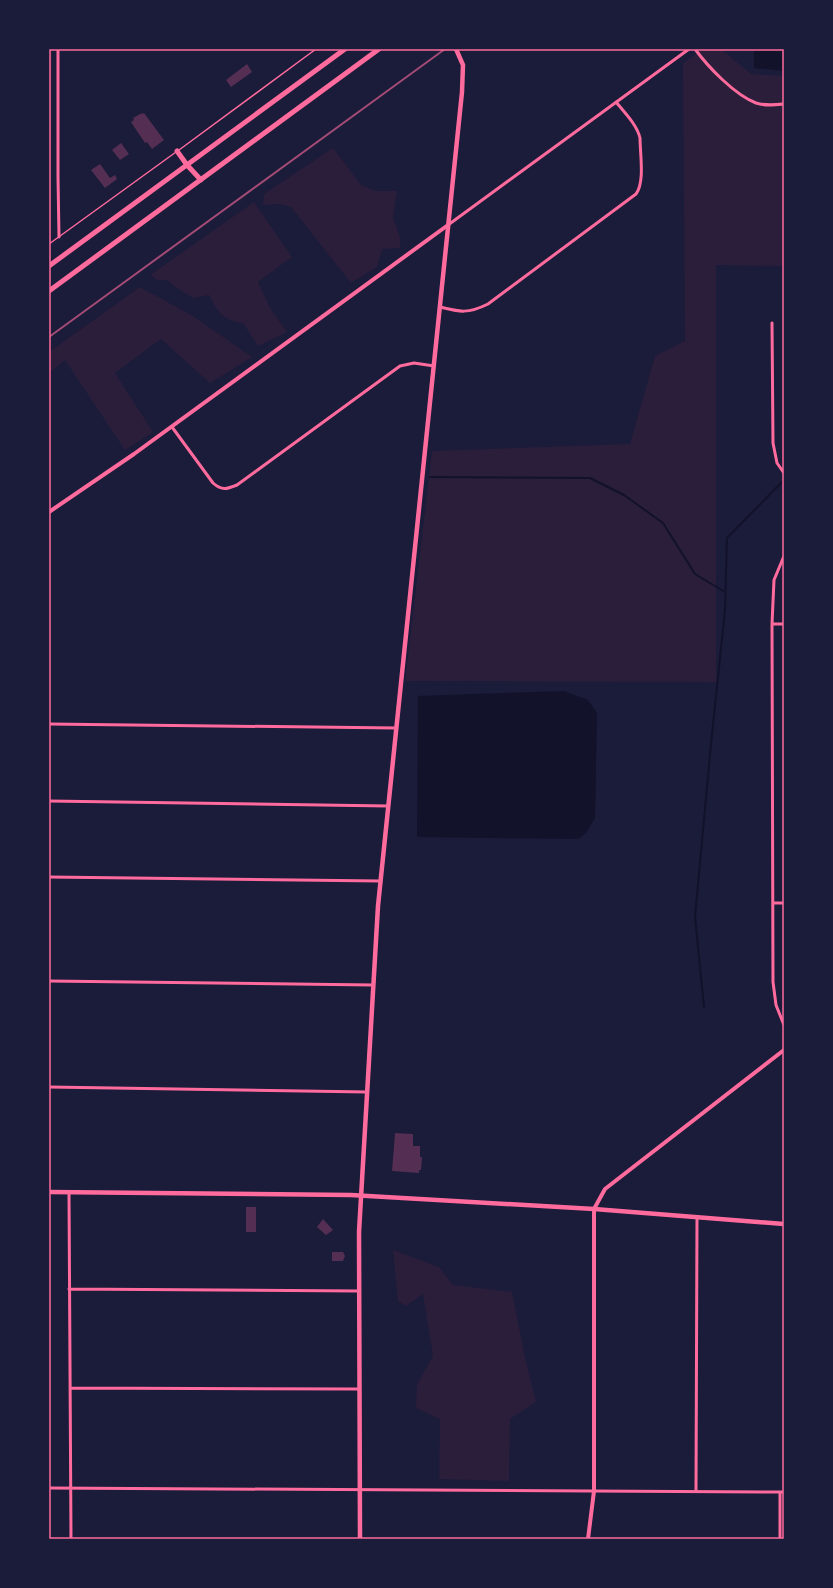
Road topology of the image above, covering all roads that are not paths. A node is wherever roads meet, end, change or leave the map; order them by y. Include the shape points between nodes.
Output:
1 (58, 49) edge
2 (316, 49) edge
3 (345, 49) edge
4 (379, 49) edge
5 (456, 49) edge
6 (689, 49) edge
7 (695, 49) edge
8 (616, 102) junction
9 (784, 104) edge
10 (177, 151) junction
11 (187, 165) junction
12 (201, 180) junction
13 (448, 225) junction
14 (60, 237) junction
15 (49, 244) edge
16 (49, 266) edge
17 (49, 291) edge
18 (440, 307) junction
19 (772, 324) dead end
20 (434, 366) junction
21 (172, 427) junction
22 (784, 473) edge
23 (49, 512) edge
24 (784, 556) edge
25 (772, 624) junction
26 (784, 624) edge
27 (49, 724) edge
28 (396, 728) junction
29 (49, 801) edge
30 (388, 806) junction
31 (49, 877) edge
32 (380, 881) junction
33 (773, 903) junction
34 (784, 903) edge
35 (49, 981) edge
36 (373, 985) junction
37 (784, 1025) edge
38 (783, 1052) edge
39 (49, 1087) edge
40 (367, 1092) junction
41 (49, 1192) edge
42 (69, 1192) junction
43 (361, 1195) junction
44 (594, 1210) junction
45 (698, 1217) junction
46 (784, 1224) edge
47 (69, 1289) junction
48 (359, 1291) junction
49 (70, 1388) junction
50 (359, 1389) junction
51 (49, 1488) edge
52 (71, 1488) junction
53 (360, 1489) junction
54 (594, 1491) junction
55 (696, 1491) junction
56 (782, 1492) edge
57 (71, 1539) edge
58 (360, 1539) edge
59 (588, 1539) edge
60 (780, 1539) edge

1 - 14 street
2 - 10 lane
3 - 11 main road
4 - 12 main road
5 - 13 main road via 463,65 463,74
6 - 8 street
7 - 9 street via 706,63 740,94 764,105
8 - 13 street
8 - 18 street via 639,132 641,180 636,194 488,304 477,310 464,312
10 - 11 main road
10 - 14 lane
11 - 12 main road
11 - 16 main road
12 - 17 main road
13 - 18 main road
13 - 21 street
14 - 15 lane
18 - 20 main road
19 - 22 street via 774,456
20 - 21 street via 414,363 400,366 237,485 226,490 206,476
20 - 28 main road
21 - 23 street
24 - 25 street via 774,580
25 - 26 street
25 - 33 street
27 - 28 street
28 - 30 main road
29 - 30 street
30 - 32 main road
31 - 32 street
32 - 36 main road
33 - 34 street
33 - 37 street via 773,992
35 - 36 street
36 - 40 main road
38 - 44 street via 605,1190
39 - 40 street
40 - 43 main road
41 - 42 main road
42 - 43 main road
42 - 47 street
43 - 44 main road
43 - 48 main road
44 - 45 main road
44 - 54 street
45 - 46 main road
45 - 55 street
47 - 48 street
47 - 49 street
48 - 50 main road
49 - 50 street
49 - 52 street
50 - 53 main road
51 - 52 street
52 - 53 street
52 - 57 street
53 - 54 street
53 - 58 main road
54 - 55 street
54 - 59 street
55 - 56 street
56 - 60 street

